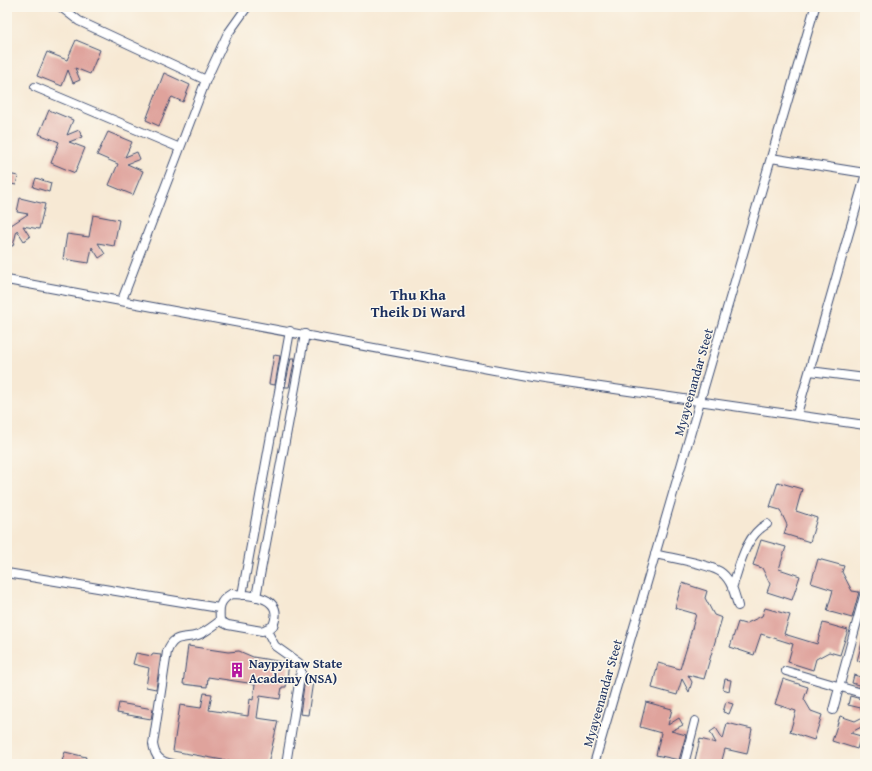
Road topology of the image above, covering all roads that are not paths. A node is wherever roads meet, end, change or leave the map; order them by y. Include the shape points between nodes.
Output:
1 (61, 7) edge
2 (248, 7) edge
3 (815, 7) edge
4 (206, 80) junction
5 (35, 87) dead end
6 (180, 148) junction
7 (771, 158) junction
8 (865, 173) edge
9 (865, 177) edge
10 (7, 280) edge
11 (122, 300) junction
12 (290, 331) junction
13 (305, 334) junction
14 (810, 371) junction
15 (865, 378) edge
16 (699, 401) junction
17 (797, 414) junction
18 (865, 426) edge
19 (767, 524) dead end
20 (655, 554) junction
21 (7, 574) edge
22 (732, 588) junction
23 (865, 592) edge
24 (242, 595) junction
25 (256, 597) junction
26 (738, 606) dead end
27 (219, 608) junction
28 (220, 621) junction
29 (266, 629) junction
30 (786, 671) dead end
31 (839, 686) junction
32 (865, 694) edge
33 (832, 710) dead end
34 (695, 721) dead end
35 (173, 764) edge
36 (286, 764) edge
37 (594, 764) edge
38 (684, 764) edge

1 - 4 street via 80,21
2 - 4 street via 227,35
3 - 7 street, Myayeenandar Steet
4 - 6 street
5 - 6 street
6 - 11 street
7 - 8 street
7 - 16 street, Myayeenandar Steet
9 - 14 street
10 - 11 street
11 - 12 street
12 - 13 street
12 - 24 street
13 - 16 street via 531,376
13 - 25 street
14 - 15 street
14 - 17 street
16 - 17 street
16 - 20 street, Myayeenandar Steet
17 - 18 street
19 - 22 street via 757,530 750,540
20 - 22 street via 722,572
20 - 37 street, Myayeenandar Steet
21 - 27 street
22 - 26 street
23 - 31 street
24 - 25 street
24 - 27 street via 231,594 221,601
25 - 29 street via 268,600 276,611 273,626
27 - 28 street
28 - 29 street via 228,625
28 - 35 street via 200,634 175,639 170,643 167,652 153,744 158,759
29 - 36 street via 275,646 299,663 301,671
30 - 31 street
31 - 32 street
31 - 33 street
34 - 38 street

